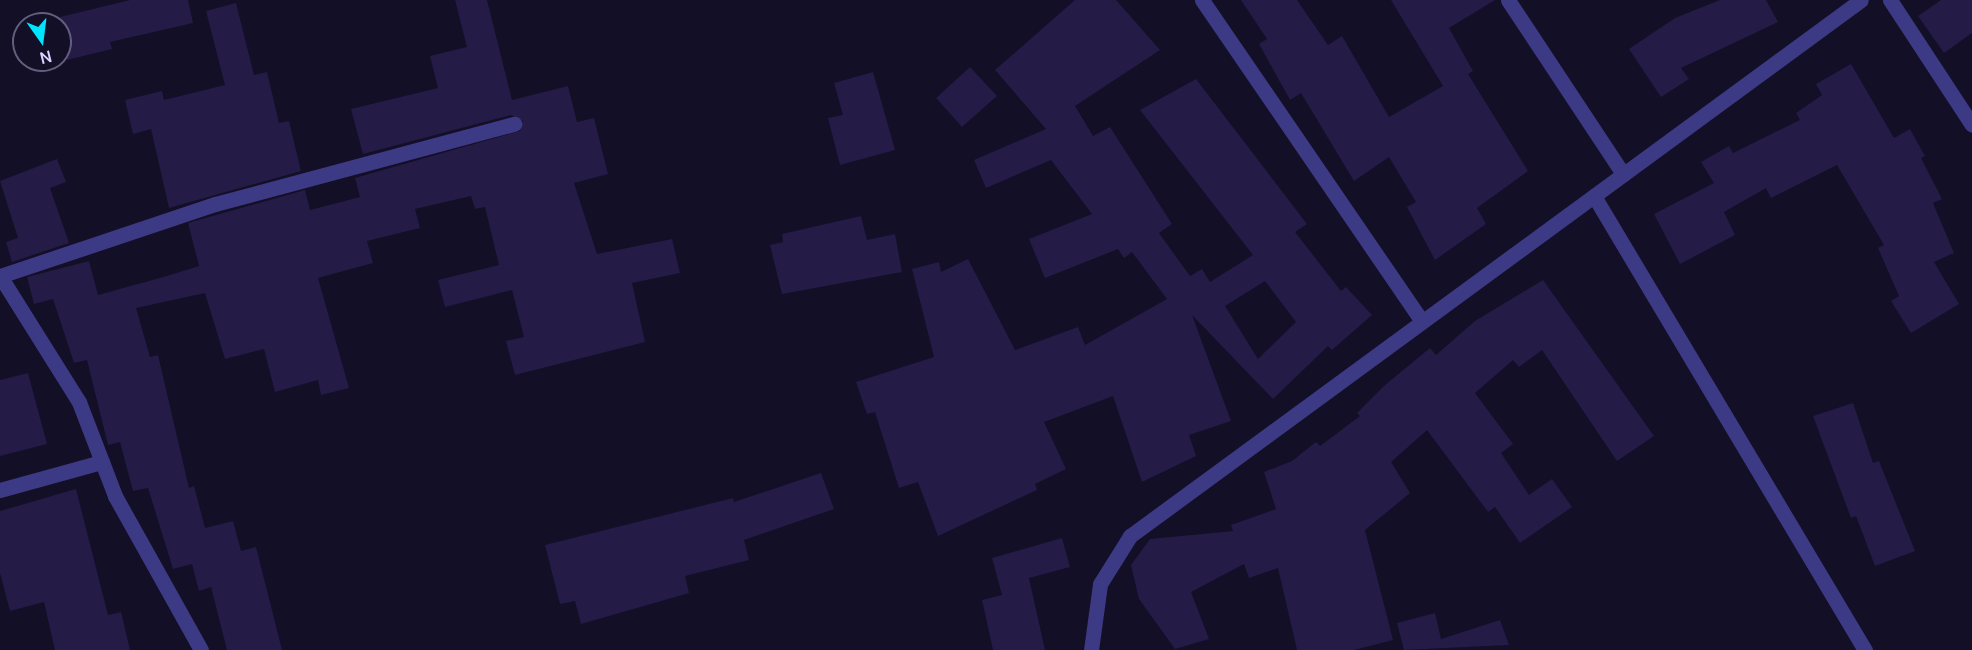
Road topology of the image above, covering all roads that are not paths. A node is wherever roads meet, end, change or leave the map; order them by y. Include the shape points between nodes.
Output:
1 (1202, 0) edge
2 (1508, 0) edge
3 (1861, 0) edge
4 (1890, 0) edge
5 (513, 124) dead end
6 (1972, 125) edge
7 (1623, 174) junction
8 (1594, 196) junction
9 (0, 276) edge
10 (1422, 321) junction
11 (102, 462) junction
12 (0, 490) edge
13 (201, 650) edge
14 (1091, 650) edge
15 (1865, 650) edge

1 - 10 street
2 - 7 street
3 - 7 street
4 - 6 street
5 - 9 street via 226,200
7 - 8 street
8 - 10 street
8 - 15 street
9 - 11 street via 79,402
10 - 14 street via 1130,536 1100,584
11 - 12 street
11 - 13 street

